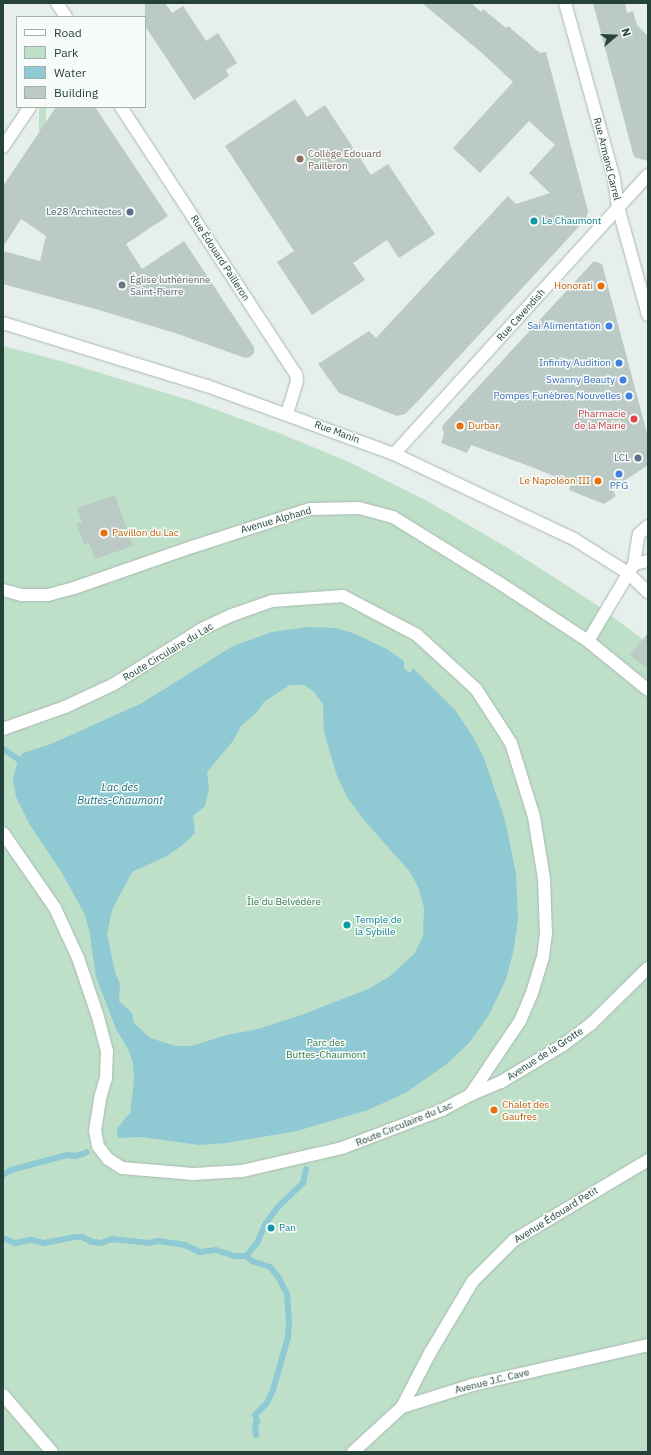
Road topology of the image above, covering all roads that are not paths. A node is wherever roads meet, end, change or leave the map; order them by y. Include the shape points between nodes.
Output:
1 (57, 3) edge
2 (565, 3) edge
3 (65, 16) edge
4 (29, 108) edge
5 (122, 108) edge
6 (3, 147) edge
7 (648, 175) edge
8 (618, 207) junction
9 (648, 315) edge
10 (3, 323) edge
11 (287, 413) junction
12 (394, 454) junction
13 (648, 526) edge
14 (648, 560) edge
15 (631, 568) junction
16 (3, 590) edge
17 (648, 592) edge
18 (588, 641) junction
19 (648, 690) edge
20 (3, 729) edge
21 (3, 833) edge
22 (648, 968) edge
23 (470, 1096) junction
24 (648, 1160) edge
25 (648, 1344) edge
26 (3, 1395) edge
27 (402, 1407) junction
28 (52, 1452) edge
29 (353, 1452) edge

1 - 3 street
2 - 8 street, Rue Armand Carrel via 614,179
4 - 6 street
5 - 11 street, Rue Édouard Pailleron via 296,374 297,381
7 - 8 street, Rue Cavendish
8 - 9 street, Rue Armand Carrel
8 - 12 street, Rue Cavendish
10 - 11 street, Rue Manin via 152,368
11 - 12 street, Rue Manin
12 - 15 street, Rue Manin
13 - 15 street via 639,534
14 - 15 street
15 - 17 street, Rue Manin
15 - 18 street
16 - 18 street, Avenue Alphand via 22,595 48,595 310,509 353,507 393,517
18 - 19 street, Avenue Alphand
20 - 23 street, Route Circulaire du Lac via 65,707 114,684 202,629 272,601 343,596 417,635 476,689 511,743 534,817 544,879 546,933 543,957 532,993 520,1021
21 - 23 street, Route Circulaire du Lac via 55,908 78,958 107,1051 106,1078 95,1131 98,1146 108,1159 122,1168 193,1174 242,1171 342,1148 442,1110
22 - 23 street, Avenue de la Grotte via 592,1023 563,1044 501,1082
24 - 27 street, Avenue Édouard Petit via 514,1240 472,1281
25 - 27 street, Avenue J.C. Cave via 472,1385
26 - 28 street
27 - 29 street, Avenue J.C. Cave

